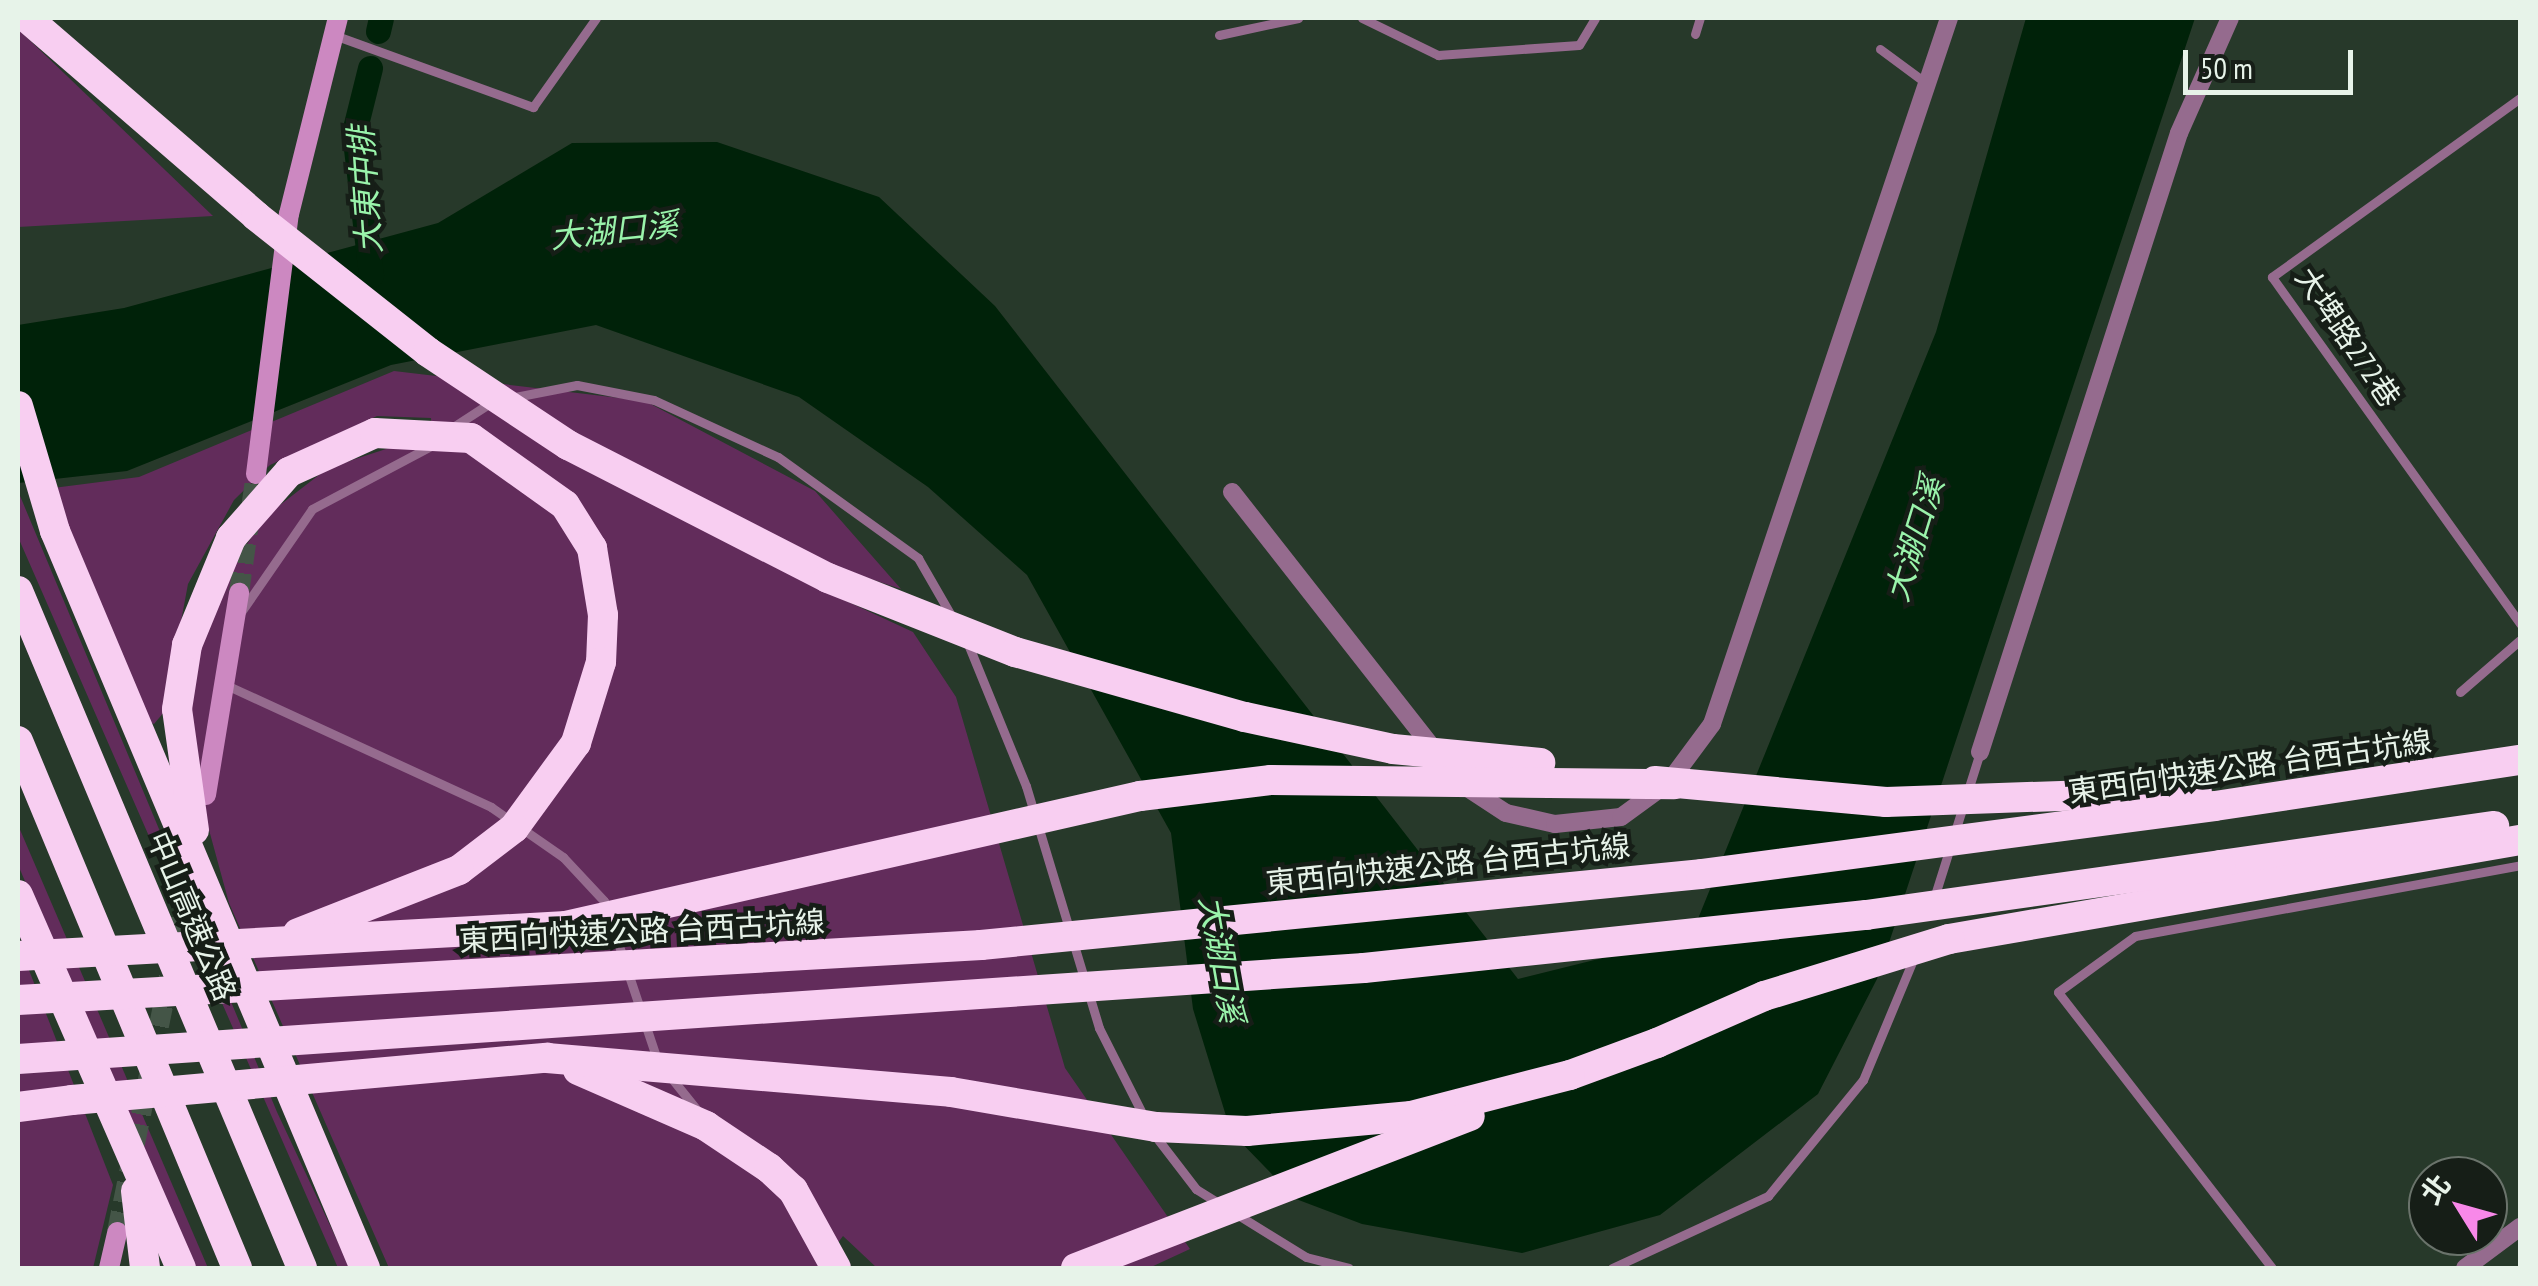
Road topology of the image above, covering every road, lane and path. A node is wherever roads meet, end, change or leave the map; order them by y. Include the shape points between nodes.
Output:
1 (27, 18) edge
2 (596, 18) edge
3 (1298, 18) edge
4 (1362, 18) edge
5 (1595, 18) edge
6 (1700, 18) edge
7 (1949, 18) edge
8 (2230, 18) edge
9 (335, 26) edge
10 (1695, 34) dead end
11 (1218, 35) dead end
12 (1880, 48) dead end
13 (1926, 83) junction
14 (2520, 98) edge
15 (18, 406) edge
16 (257, 466) tunnel mouth
17 (1232, 492) dead end
18 (18, 591) edge
19 (239, 592) tunnel mouth
20 (234, 622) junction
21 (2520, 624) edge
22 (2520, 640) edge
23 (223, 683) junction
24 (2460, 692) dead end
25 (18, 741) edge
26 (2520, 749) edge
27 (1980, 752) joint
28 (2520, 760) edge
29 (1674, 784) junction
30 (206, 795) dead end
31 (2215, 798) junction
32 (2520, 822) edge
33 (2520, 840) edge
34 (2520, 865) edge
35 (206, 892) junction
36 (18, 895) edge
37 (282, 939) junction
38 (18, 956) edge
39 (18, 1000) edge
40 (547, 1058) junction
41 (18, 1059) edge
42 (1570, 1076) junction
43 (291, 1099) junction
44 (18, 1104) edge
45 (112, 1112) junction
46 (2520, 1227) edge
47 (117, 1232) tunnel mouth
48 (109, 1268) edge
49 (145, 1268) edge
50 (181, 1268) edge
51 (237, 1268) edge
52 (302, 1268) edge
53 (365, 1268) edge
54 (376, 1268) edge
55 (836, 1268) edge
56 (853, 1268) edge
57 (1076, 1268) edge
58 (1349, 1268) edge
59 (1612, 1268) edge
60 (2272, 1268) edge
61 (2465, 1268) edge

1 - 29 highway, bridge via 156,133 428,352 568,446 828,578 1015,652 1245,717 1393,749
2 - 9 lane via 533,107
3 - 11 lane
4 - 5 lane via 1438,55 1579,45
6 - 10 lane
7 - 13 street
8 - 27 street via 2179,133
9 - 16 street via 289,214
12 - 13 lane
13 - 17 street via 1712,724 1669,782 1621,816 1555,824 1506,813 1465,787
14 - 21 lane, 大埤路272巷 via 2272,277
15 - 35 highway via 55,531
18 - 52 highway, 中山高速公路
19 - 20 street
20 - 23 street
20 - 58 lane via 312,509 431,446 473,408 577,385 654,400 778,456 918,558 974,654 1026,786 1099,1028 1160,1143 1196,1189 1306,1257
22 - 24 lane
23 - 30 street
23 - 56 lane via 491,807 563,857 604,901 648,1048 744,1164
25 - 51 highway
26 - 31 highway
27 - 59 lane via 1906,984 1862,1080 1768,1196
28 - 31 highway, 東西向快速公路 台西古坑線
29 - 31 highway, bridge via 1974,804
29 - 37 highway, bridge via 1271,780 1140,796 566,926
31 - 39 highway, 東西向快速公路 台西古坑線, bridge via 1700,874 980,945
32 - 41 highway, bridge via 1866,915 1286,974
33 - 42 highway, bridge via 1950,939 1764,996
34 - 60 lane via 2135,936 2058,992
35 - 37 highway, bridge via 179,753 186,645 231,538 289,472 375,433 472,438 564,505 592,548 603,615 601,662 576,744 514,828 459,870
35 - 43 highway
36 - 45 highway
37 - 38 highway, bridge
40 - 42 highway, bridge via 932,1090 1156,1127 1248,1131 1411,1116
40 - 44 highway, bridge
40 - 55 highway, bridge via 706,1126 768,1168 793,1190
42 - 57 highway, bridge
43 - 53 highway
43 - 54 highway via 325,1149
45 - 49 highway via 138,1196
45 - 50 highway
46 - 61 street
47 - 48 street

